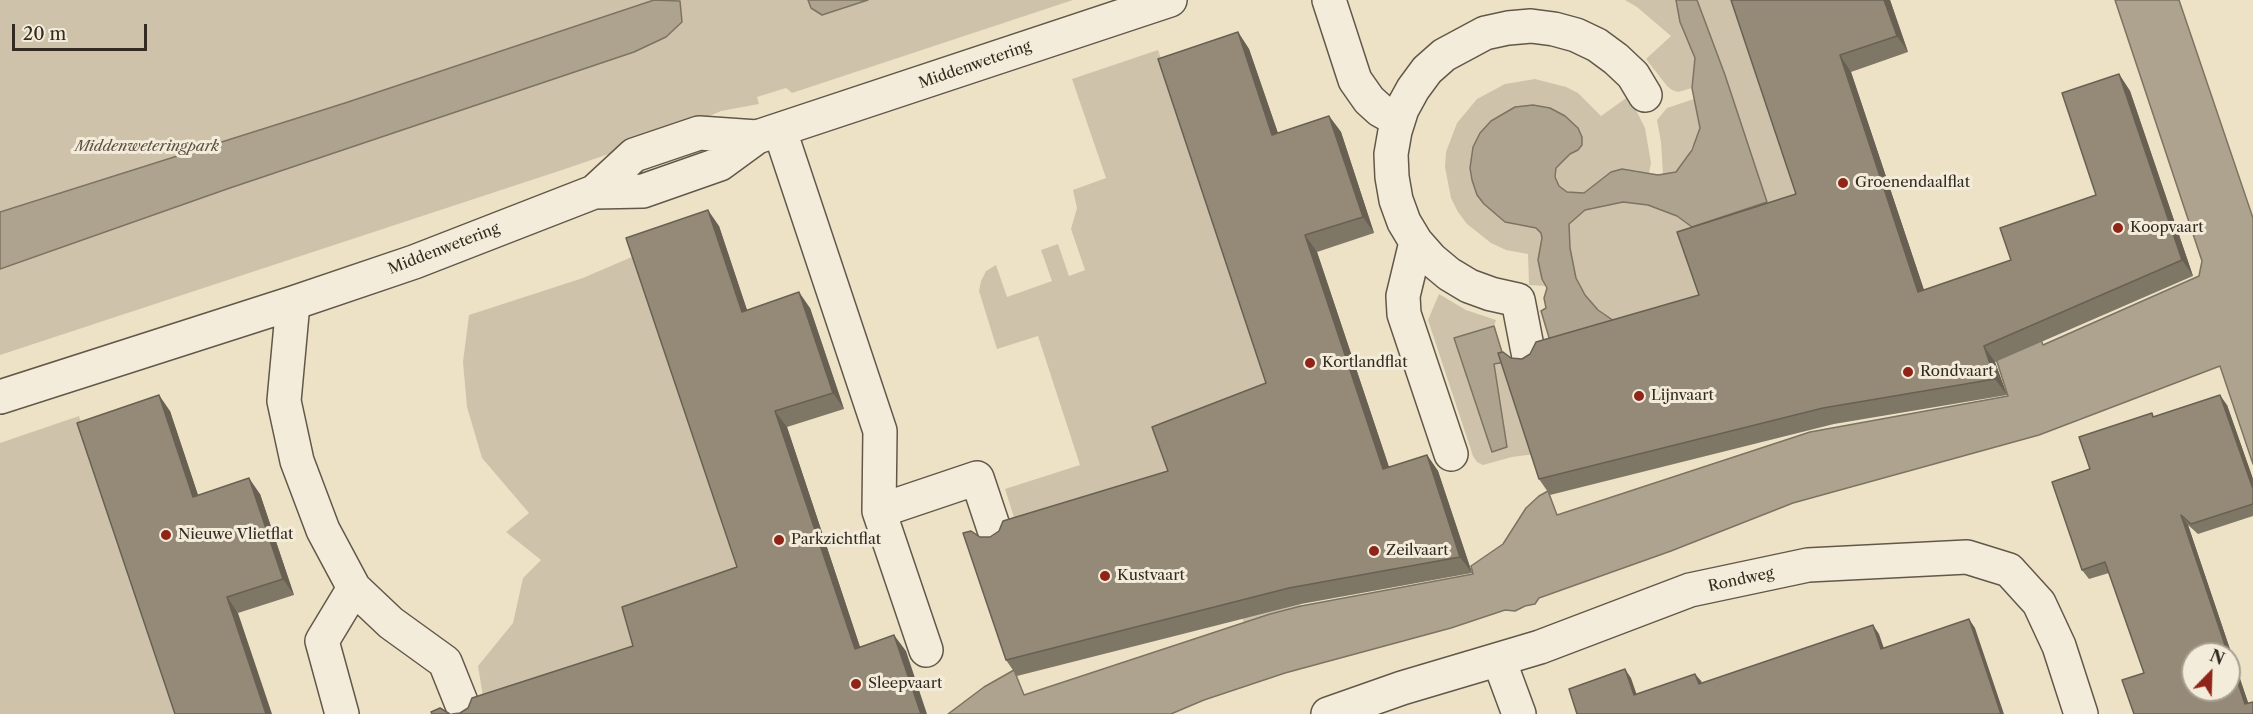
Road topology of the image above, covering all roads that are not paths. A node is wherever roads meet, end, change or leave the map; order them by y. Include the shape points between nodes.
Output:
1 (1170, 0) edge
2 (1329, 0) edge
3 (1645, 95) dead end
4 (1398, 120) junction
5 (768, 134) junction
6 (1416, 242) junction
7 (293, 303) junction
8 (1529, 357) edge
9 (0, 397) edge
10 (1451, 454) dead end
11 (879, 511) junction
12 (996, 536) edge
13 (354, 588) junction
14 (926, 650) dead end
15 (1499, 660) junction
16 (465, 712) edge
17 (342, 714) edge
18 (1329, 714) edge
19 (1519, 714) edge
20 (2081, 714) edge

1 - 5 street, Middenwetering
2 - 4 street via 1355,80 1380,111
3 - 4 street via 1633,75 1597,45 1554,29 1508,28 1485,33 1444,54 1413,89
4 - 6 street via 1391,154 1392,177 1404,222
5 - 7 street, Middenwetering via 699,133 634,155 594,192 414,262
5 - 11 street via 880,432
6 - 8 street via 1449,274 1469,286 1518,300
6 - 10 street via 1402,296 1404,314
7 - 9 street, Middenwetering
7 - 13 street via 284,401 297,461 323,531
11 - 12 street via 977,478
11 - 14 street
13 - 16 street via 391,623 445,662
13 - 17 street via 322,641
15 - 18 street, Rondweg
15 - 19 street
15 - 20 street, Rondweg via 1690,590 1808,566 1967,557 2009,570 2039,603 2060,646

